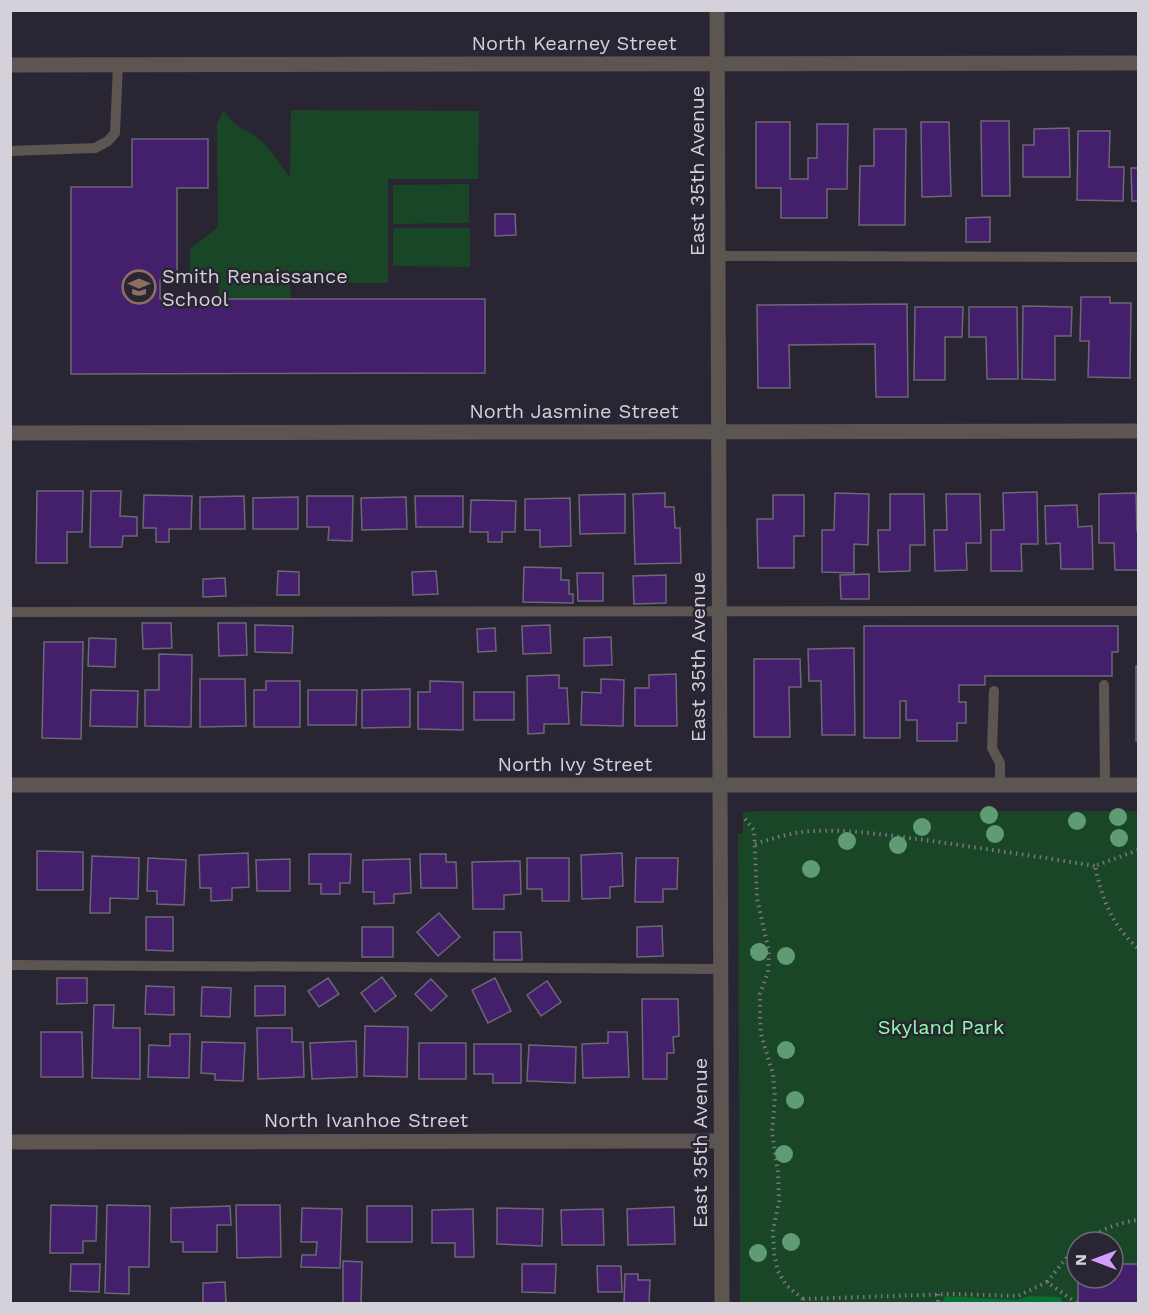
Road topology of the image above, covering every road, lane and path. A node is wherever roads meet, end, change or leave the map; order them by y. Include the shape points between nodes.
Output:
1 (717, 10) edge
2 (1138, 63) edge
3 (718, 64) junction
4 (10, 65) edge
5 (118, 65) junction
6 (10, 151) edge
7 (718, 256) junction
8 (1138, 257) edge
9 (1138, 430) edge
10 (719, 432) junction
11 (10, 433) edge
12 (1138, 611) edge
13 (10, 612) edge
14 (719, 612) junction
15 (1104, 685) dead end
16 (994, 691) dead end
17 (10, 785) edge
18 (720, 785) junction
19 (1000, 785) junction
20 (1105, 785) junction
21 (1138, 785) edge
22 (745, 819) dead end
23 (755, 844) junction
24 (1138, 850) edge
25 (1095, 866) junction
26 (1138, 948) edge
27 (10, 965) edge
28 (720, 969) junction
29 (721, 1140) junction
30 (10, 1142) edge
31 (1138, 1220) edge
32 (1105, 1230) edge
33 (1065, 1260) edge
34 (1047, 1282) junction
35 (938, 1294) junction
36 (801, 1301) edge
37 (722, 1304) edge
38 (938, 1304) edge
39 (1078, 1304) edge

1 - 3 street, East 35th Avenue
2 - 3 street, North Kearney Street
3 - 5 street, North Kearney Street
3 - 7 street, East 35th Avenue
4 - 5 street, North Kearney Street
5 - 6 lane via 115,133 108,141 95,148
7 - 8 lane
7 - 10 street, East 35th Avenue
9 - 10 street, North Jasmine Street
10 - 11 street, North Jasmine Street
10 - 14 street, East 35th Avenue
12 - 14 lane
13 - 14 lane
14 - 18 street, East 35th Avenue
15 - 20 lane
16 - 19 lane via 992,748 1000,763
17 - 18 street, North Ivy Street
18 - 19 street, North Ivy Street
18 - 28 street, East 35th Avenue
19 - 20 street, North Ivy Street
20 - 21 street, North Ivy Street
22 - 23 path via 754,830
23 - 25 path via 784,835 848,831
23 - 36 path via 757,898 769,952 768,972 760,994 760,1019 775,1098 772,1132 778,1201 774,1252 786,1285
24 - 25 path
25 - 26 path via 1109,912
27 - 28 lane
28 - 29 street, East 35th Avenue
29 - 30 street, North Ivanhoe Street
29 - 37 street, East 35th Avenue
31 - 32 path
33 - 34 path
34 - 35 path via 1018,1296
34 - 39 path
35 - 36 path
35 - 38 path

